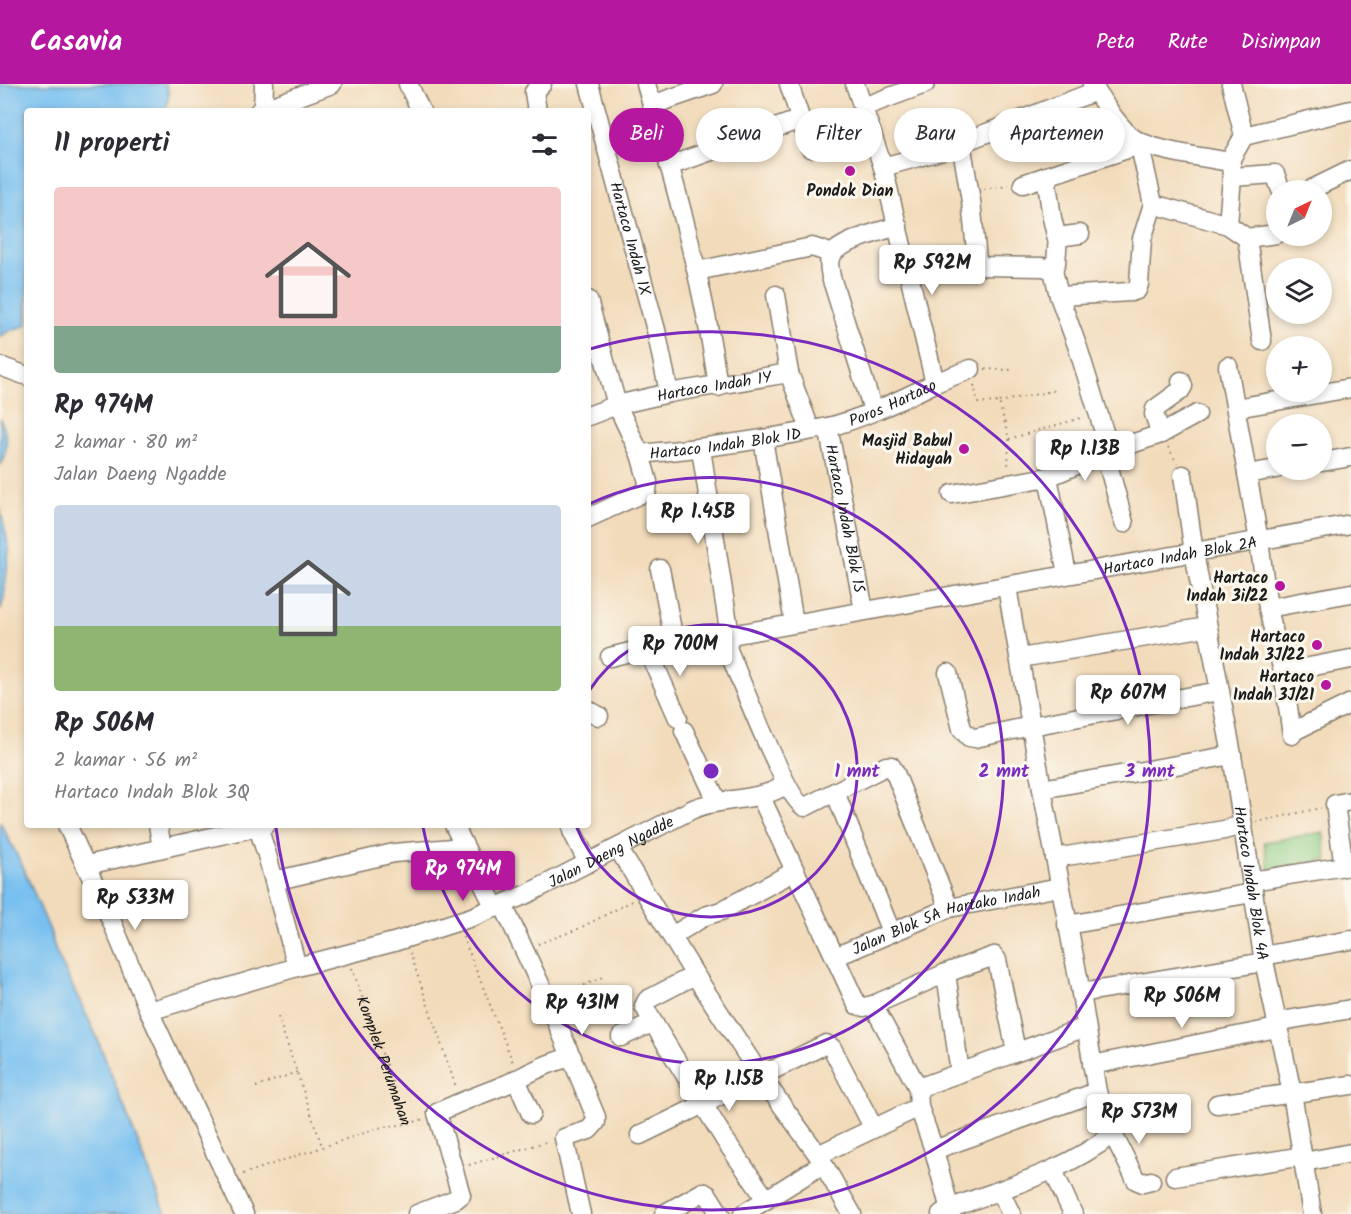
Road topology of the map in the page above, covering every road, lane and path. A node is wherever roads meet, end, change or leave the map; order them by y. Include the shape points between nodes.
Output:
1 (264, 84) edge
2 (332, 84) edge
3 (408, 84) edge
4 (542, 84) edge
5 (590, 84) edge
6 (646, 84) edge
7 (713, 84) edge
8 (789, 84) edge
9 (855, 84) edge
10 (925, 84) edge
11 (1232, 84) edge
12 (1094, 87) edge
13 (652, 105) junction
14 (863, 107) junction
15 (268, 108) edge
16 (271, 108) edge
17 (420, 108) edge
18 (537, 108) edge
19 (797, 108) edge
20 (1351, 110) edge
21 (795, 121) edge
22 (977, 136) edge
23 (1244, 136) junction
24 (1139, 143) junction
25 (901, 162) edge
26 (964, 162) edge
27 (669, 166) junction
28 (883, 167) junction
29 (1231, 170) junction
30 (1351, 170) edge
31 (1047, 176) junction
32 (1277, 180) edge
33 (1330, 180) edge
34 (1023, 184) joint
35 (971, 201) junction
36 (1153, 204) junction
37 (1228, 225) junction
38 (898, 226) junction
39 (1080, 234) dead end
40 (1266, 235) edge
41 (1246, 238) junction
42 (1057, 239) junction
43 (833, 254) junction
44 (1053, 270) junction
45 (697, 271) junction
46 (776, 295) dead end
47 (1059, 296) junction
48 (591, 311) edge
49 (1262, 341) dead end
50 (0, 366) edge
51 (1228, 366) dead end
52 (971, 369) junction
53 (1013, 370) dead end
54 (789, 373) junction
55 (24, 375) edge
56 (1181, 381) dead end
57 (934, 383) junction
58 (718, 387) junction
59 (1351, 388) edge
60 (1057, 390) dead end
61 (669, 393) junction
62 (999, 402) junction
63 (617, 405) junction
64 (1236, 408) junction
65 (873, 410) junction
66 (1098, 412) junction
67 (1197, 414) dead end
68 (591, 415) edge
69 (819, 428) junction
70 (1161, 434) junction
71 (763, 439) junction
72 (1009, 439) junction
73 (701, 448) junction
74 (1108, 452) junction
75 (640, 454) junction
76 (1351, 457) edge
77 (1332, 460) edge
78 (1266, 471) edge
79 (1247, 474) junction
80 (1183, 475) joint
81 (1048, 477) junction
82 (1008, 484) junction
83 (952, 494) dead end
84 (591, 517) edge
85 (1124, 523) dead end
86 (1351, 524) edge
87 (1259, 541) junction
88 (1194, 553) junction
89 (660, 569) dead end
90 (1068, 574) junction
91 (1007, 587) junction
92 (1351, 593) edge
93 (1268, 608) junction
94 (864, 610) junction
95 (794, 623) junction
96 (1207, 627) junction
97 (730, 636) junction
98 (675, 645) junction
99 (641, 651) junction
100 (610, 657) dead end
101 (1020, 658) junction
102 (1351, 659) edge
103 (1283, 672) junction
104 (948, 673) dead end
105 (1219, 691) junction
106 (1351, 703) edge
107 (1031, 726) junction
108 (1232, 755) junction
109 (784, 780) junction
110 (1042, 789) junction
111 (835, 792) junction
112 (760, 795) junction
113 (717, 801) junction
114 (1343, 803) edge
115 (1242, 825) junction
116 (68, 828) edge
117 (159, 828) edge
118 (253, 828) edge
119 (262, 828) edge
120 (455, 828) edge
121 (572, 828) edge
122 (464, 847) junction
123 (162, 848) junction
124 (618, 848) junction
125 (1054, 858) junction
126 (588, 863) junction
127 (87, 865) junction
128 (1347, 866) edge
129 (795, 871) junction
130 (273, 881) junction
131 (1060, 887) junction
132 (1252, 887) junction
133 (646, 893) junction
134 (499, 906) junction
135 (949, 908) junction
136 (457, 923) junction
137 (1067, 925) junction
138 (891, 932) junction
139 (672, 936) junction
140 (405, 938) junction
141 (1351, 940) edge
142 (525, 949) junction
143 (347, 954) junction
144 (835, 957) junction
145 (1263, 959) junction
146 (297, 967) junction
147 (946, 973) junction
148 (695, 975) junction
149 (605, 976) dead end
150 (1081, 993) junction
151 (548, 1001) junction
152 (873, 1005) junction
153 (1351, 1009) edge
154 (149, 1011) junction
155 (278, 1017) dead end
156 (654, 1024) junction
157 (1277, 1025) junction
158 (1086, 1027) junction
159 (621, 1037) dead end
160 (1016, 1051) junction
161 (572, 1057) junction
162 (1092, 1065) junction
163 (297, 1071) junction
164 (960, 1072) junction
165 (760, 1075) junction
166 (518, 1078) junction
167 (1351, 1085) edge
168 (256, 1087) dead end
169 (918, 1088) junction
170 (1097, 1092) junction
171 (1292, 1093) junction
172 (460, 1101) junction
173 (702, 1104) junction
174 (1217, 1104) dead end
175 (919, 1107) junction
176 (531, 1114) dead end
177 (873, 1127) junction
178 (1113, 1134) junction
179 (640, 1135) dead end
180 (564, 1138) junction
181 (322, 1146) junction
182 (934, 1150) junction
183 (1351, 1153) edge
184 (1304, 1159) junction
185 (820, 1160) junction
186 (454, 1169) junction
187 (1053, 1170) junction
188 (1175, 1177) dead end
189 (228, 1179) junction
190 (1150, 1181) dead end
191 (1000, 1191) junction
192 (766, 1199) junction
193 (947, 1212) edge
194 (244, 1214) edge
195 (417, 1214) edge
196 (581, 1214) edge
197 (664, 1214) edge
198 (720, 1214) edge
199 (743, 1214) edge
200 (852, 1214) edge
201 (1011, 1214) edge
202 (1073, 1214) edge
203 (1312, 1214) edge

1 - 15 street
2 - 16 street
3 - 17 street
4 - 18 street via 534,92
5 - 61 street, Hartaco Indah 1X via 656,330
6 - 13 street
7 - 13 street
8 - 19 street
9 - 14 street, Poros Hartaco
10 - 14 street
11 - 23 street
12 - 22 street
12 - 24 street via 1123,128
13 - 27 street
14 - 28 street, Poros Hartaco
20 - 23 street
21 - 27 street
23 - 29 street
24 - 29 street
24 - 31 street
24 - 36 street
25 - 28 street
26 - 35 street
27 - 45 street
28 - 38 street, Poros Hartaco
29 - 32 street via 1275,174
29 - 37 street
30 - 33 street
31 - 34 street
31 - 42 street
34 - 35 path via 980,190
35 - 44 street via 979,264
36 - 37 street
36 - 47 street via 1142,239 1137,290
37 - 41 street
38 - 43 street via 846,244
38 - 57 street, Poros Hartaco
39 - 42 street
40 - 41 street
41 - 49 street
42 - 44 street
43 - 45 street via 812,247
43 - 65 street via 831,277
44 - 47 street
45 - 58 street
46 - 54 street
47 - 66 street
48 - 63 street, Hartaco Indah Blok 1D
50 - 55 street
51 - 64 street
52 - 53 path
52 - 57 street
52 - 62 path via 978,403
54 - 58 street, Hartaco Indah 1Y
54 - 69 street, Hartaco Indah 1Y
56 - 70 street via 1182,389 1155,409
57 - 65 street, Poros Hartaco
58 - 61 street, Hartaco Indah 1Y
59 - 64 street
60 - 62 path
61 - 63 street, Hartaco Indah 1Y
62 - 72 path
63 - 68 street, Hartaco Indah 1Y
63 - 75 street, Hartaco Indah Blok 1D
64 - 79 street
65 - 69 street, Poros Hartaco
66 - 72 path
66 - 74 street
67 - 70 street
69 - 71 street, Hartaco Indah Blok 1D
69 - 94 street, Hartaco Indah Blok 1S
70 - 74 street
70 - 80 path
71 - 73 street, Hartaco Indah Blok 1D
71 - 95 street
72 - 82 path
73 - 75 street, Hartaco Indah Blok 1D
73 - 97 street
74 - 81 street
74 - 85 street
75 - 84 street via 647,490
76 - 77 street
78 - 79 street
79 - 87 street
80 - 88 street, Hartaco Indah Blok 4A
81 - 82 street
81 - 90 street
82 - 83 street
86 - 87 street, Hartaco Indah Blok 2A
87 - 88 street, Hartaco Indah Blok 2A
87 - 93 street
88 - 90 street, Hartaco Indah Blok 2A
88 - 96 street, Hartaco Indah Blok 4A
89 - 98 street
90 - 91 street, Hartaco Indah Blok 2A
91 - 94 street, Hartaco Indah Blok 2A
91 - 101 street
92 - 93 street
93 - 103 street
94 - 95 street, Hartaco Indah Blok 2A
95 - 97 street, Hartaco Indah Blok 2A
96 - 101 street
96 - 105 street, Hartaco Indah Blok 4A
97 - 98 street, Hartaco Indah Blok 2A
97 - 109 street via 727,648
98 - 99 street, Hartaco Indah Blok 2A
99 - 100 street
99 - 113 street
101 - 107 street
102 - 103 street
103 - 106 street via 1292,734
104 - 107 street via 962,729 969,737
105 - 107 street
105 - 108 street, Hartaco Indah Blok 4A
107 - 110 street
108 - 110 street
108 - 115 street, Hartaco Indah Blok 4A
109 - 111 street via 803,807
109 - 112 street, Jalan Daeng Ngadde via 780,788
110 - 125 street
111 - 135 street via 891,766
111 - 138 street
112 - 113 street, Jalan Daeng Ngadde
112 - 129 street
113 - 124 street, Jalan Daeng Ngadde via 693,809
114 - 115 path
114 - 128 street
115 - 125 street
115 - 132 street, Hartaco Indah Blok 4A
116 - 127 street
117 - 123 street
118 - 123 street
119 - 130 street
120 - 122 street
121 - 126 street
122 - 130 street via 394,853
122 - 134 street
123 - 127 street
124 - 126 street, Jalan Daeng Ngadde
124 - 133 street
125 - 131 street
126 - 134 street, Jalan Daeng Ngadde
127 - 154 street
128 - 132 street
129 - 139 street
129 - 144 street
130 - 146 street
131 - 135 street, Jalan Blok 5A Hartako Indah
131 - 137 street
132 - 137 street
132 - 145 street, Hartaco Indah Blok 4A
133 - 139 street
133 - 142 path via 578,929
134 - 136 street, Jalan Daeng Ngadde
134 - 142 street
135 - 138 street, Jalan Blok 5A Hartako Indah
136 - 140 street, Jalan Daeng Ngadde
136 - 166 path
137 - 150 street
138 - 144 street, Jalan Blok 5A Hartako Indah
139 - 148 street
140 - 143 street, Jalan Daeng Ngadde
140 - 172 path
141 - 145 street
142 - 151 street
143 - 146 street, Jalan Daeng Ngadde
143 - 181 path, Komplek Perumahan via 407,1124 382,1127
144 - 152 street via 854,1001 864,1007
145 - 150 street
145 - 157 street, Hartaco Indah Blok 4A
146 - 154 street, Jalan Daeng Ngadde
147 - 152 street
147 - 160 street via 994,956
147 - 164 street
148 - 156 street via 645,1002
148 - 165 street
149 - 151 path
150 - 158 street
151 - 161 street
152 - 169 street
153 - 157 street
154 - 189 street
155 - 163 path
156 - 159 street
156 - 173 street
157 - 162 street
157 - 171 street, Hartaco Indah Blok 4A
158 - 160 street
158 - 162 street
160 - 164 street
161 - 166 street
161 - 180 street via 596,1122 589,1130
162 - 170 street
163 - 168 path
163 - 181 path
164 - 169 street
165 - 173 street
165 - 177 street via 828,1044
165 - 185 street
166 - 172 street
166 - 176 street
167 - 171 street
169 - 175 street
170 - 178 street
170 - 182 street
171 - 174 street
171 - 184 street, Hartaco Indah Blok 4A
172 - 186 street via 437,1113
173 - 179 street
173 - 192 street
175 - 177 street
175 - 182 street
177 - 185 street
178 - 187 street
178 - 190 street via 1136,1180
180 - 186 path
180 - 196 street
181 - 189 path, Komplek Perumahan
182 - 193 street
183 - 184 street
184 - 188 street
184 - 203 street, Hartaco Indah Blok 4A
185 - 192 street
185 - 200 street
186 - 195 street via 461,1191 459,1197
187 - 191 street
187 - 202 street
189 - 194 street
191 - 193 street
191 - 201 street
192 - 199 street
197 - 198 street via 703,1192

